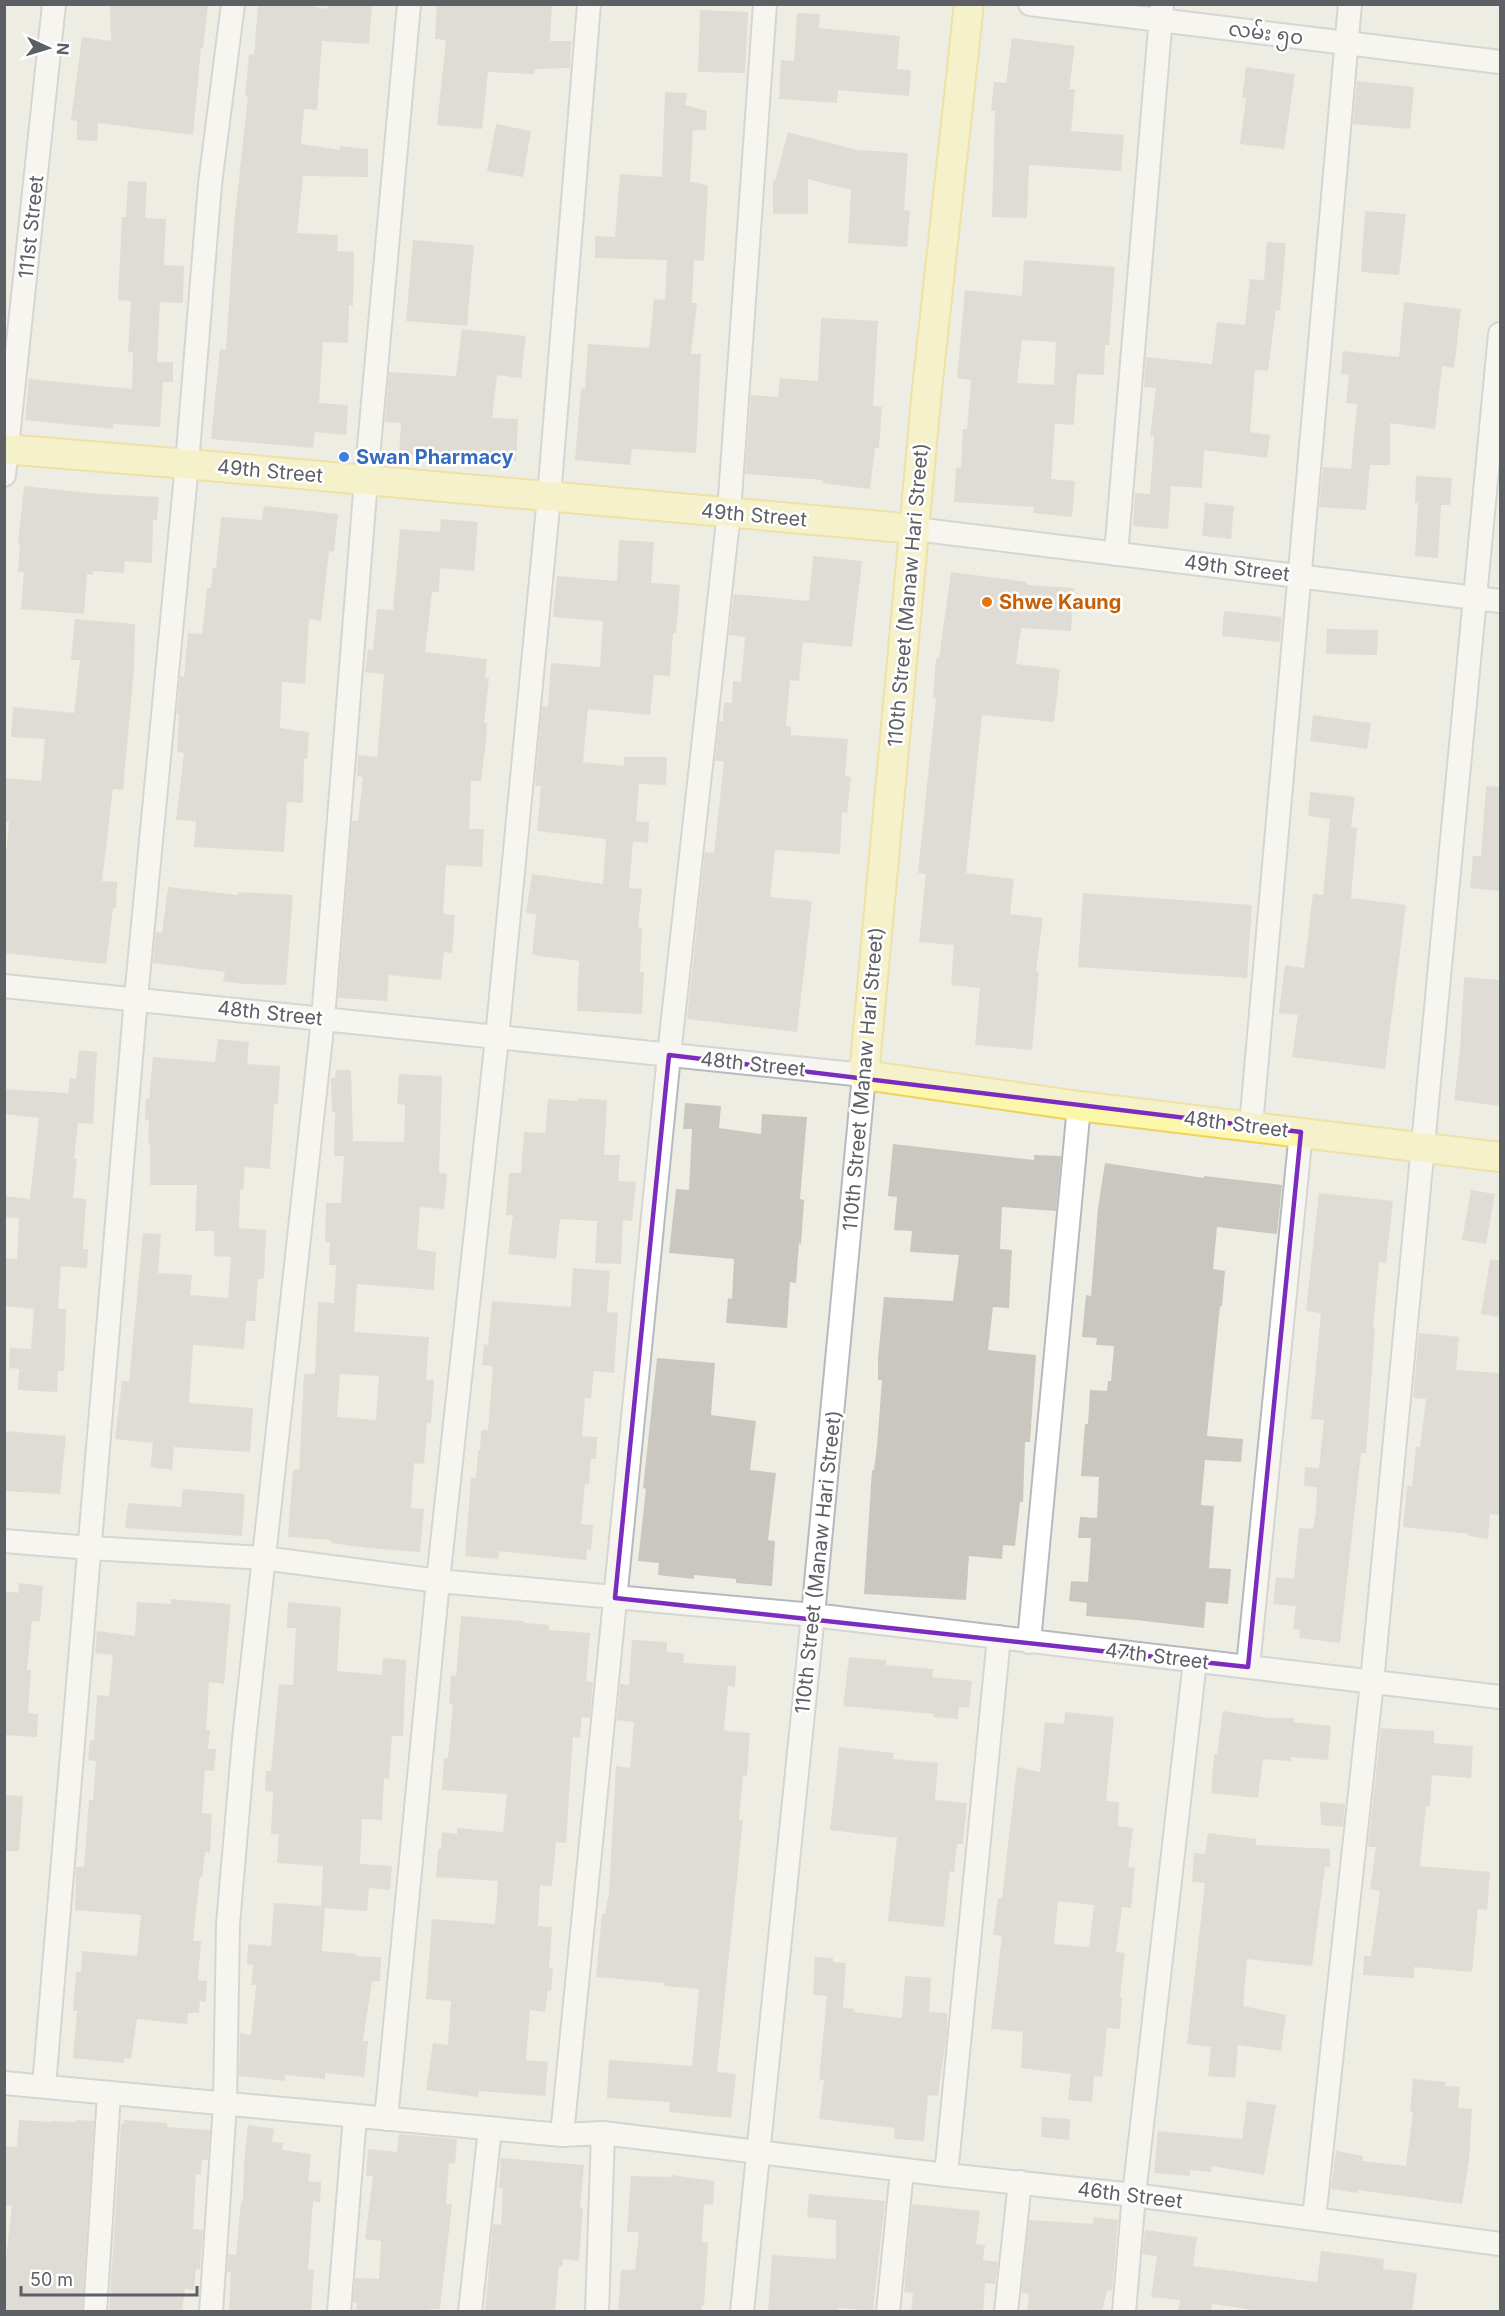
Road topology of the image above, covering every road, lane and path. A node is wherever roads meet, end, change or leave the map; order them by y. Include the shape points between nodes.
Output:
1 (54, 4) edge
2 (233, 4) edge
3 (409, 4) edge
4 (589, 4) edge
5 (765, 4) edge
6 (969, 4) edge
7 (1030, 4) edge
8 (1350, 4) edge
9 (1161, 12) edge
10 (1346, 43) junction
11 (1500, 62) edge
12 (1500, 334) edge
13 (6, 458) edge
14 (187, 464) junction
15 (366, 480) junction
16 (549, 497) junction
17 (729, 512) junction
18 (915, 529) junction
19 (1116, 554) junction
20 (1301, 576) junction
21 (1476, 598) junction
22 (1500, 601) edge
23 (4, 986) edge
24 (136, 998) junction
25 (323, 1019) junction
26 (497, 1038) junction
27 (669, 1055) junction
28 (864, 1075) junction
29 (1079, 1106) junction
30 (1251, 1126) junction
31 (1301, 1132) junction
32 (1424, 1146) junction
33 (1500, 1157) edge
34 (4, 1541) edge
35 (91, 1548) junction
36 (263, 1558) junction
37 (438, 1581) junction
38 (615, 1598) junction
39 (813, 1615) junction
40 (999, 1637) junction
41 (1029, 1642) junction
42 (1196, 1660) junction
43 (1248, 1667) junction
44 (1371, 1682) junction
45 (1500, 1697) edge
46 (4, 2083) edge
47 (44, 2086) junction
48 (109, 2094) junction
49 (225, 2104) junction
50 (355, 2116) junction
51 (386, 2119) junction
52 (490, 2128) junction
53 (603, 2133) junction
54 (562, 2134) junction
55 (758, 2152) junction
56 (902, 2170) junction
57 (946, 2175) junction
58 (1020, 2182) junction
59 (1134, 2194) junction
60 (1314, 2219) junction
61 (1500, 2244) edge
62 (94, 2312) edge
63 (211, 2312) edge
64 (339, 2312) edge
65 (470, 2312) edge
66 (597, 2312) edge
67 (742, 2312) edge
68 (888, 2312) edge
69 (1006, 2312) edge
70 (1124, 2312) edge

1 - 13 street, 111st Street
2 - 14 street via 210,184
3 - 15 street
4 - 16 street
5 - 17 street
6 - 18 main road, 110th Street (Manaw Hari Street)
7 - 9 street, လမ်း ၅၀
8 - 10 street
9 - 10 street, လမ်း ၅၀
9 - 19 street
10 - 11 street, လမ်း ၅၀
10 - 20 street
12 - 21 street
13 - 14 main road, 49th Street
14 - 15 main road, 49th Street
14 - 24 street
15 - 16 main road, 49th Street
15 - 25 street
16 - 17 main road, 49th Street
16 - 26 street
17 - 18 main road, 49th Street
17 - 27 street
18 - 19 street, 49th Street
18 - 28 main road, 110th Street (Manaw Hari Street)
19 - 20 street, 49th Street
20 - 21 street, 49th Street
20 - 30 street
21 - 22 street, 49th Street
21 - 32 street
23 - 24 street, 48th Street
24 - 25 street, 48th Street
24 - 35 street
25 - 26 street, 48th Street
25 - 36 street
26 - 27 street, 48th Street
26 - 37 street
27 - 28 street, 48th Street
27 - 38 street
28 - 29 main road, 48th Street
28 - 39 street, 110th Street (Manaw Hari Street)
29 - 30 main road, 48th Street
29 - 41 street
30 - 31 main road, 48th Street
31 - 32 main road, 48th Street
31 - 43 street
32 - 33 main road, 48th Street
32 - 44 street
34 - 35 street, 47th Street
35 - 36 street, 47th Street
35 - 47 street
36 - 37 street, 47th Street
36 - 49 street via 228,1924
37 - 38 street, 47th Street
37 - 51 street
38 - 39 street, 47th Street
38 - 54 street
39 - 40 street, 47th Street
39 - 55 street, 110th Street (Manaw Hari Street)
40 - 41 street, 47th Street
40 - 57 street
41 - 42 street, 47th Street
42 - 43 street, 47th Street
42 - 59 street
43 - 44 street, 47th Street
44 - 45 street, 47th Street
44 - 60 street
46 - 47 street, 46th Street
47 - 48 street, 46th Street
48 - 49 street, 46th Street
48 - 62 street
49 - 50 street, 46th Street
49 - 63 street
50 - 51 street, 46th Street
50 - 64 street
51 - 52 street, 46th Street
52 - 54 street, 46th Street
52 - 65 street
53 - 54 street, 46th Street
53 - 55 street, 46th Street
53 - 66 street
55 - 56 street, 46th Street
55 - 67 street, 110th Street (Manaw Hari Street)
56 - 57 street, 46th Street
56 - 68 street
57 - 58 street, 46th Street
58 - 59 street, 46th Street
58 - 69 street
59 - 60 street, 46th Street
59 - 70 street
60 - 61 street, 46th Street

